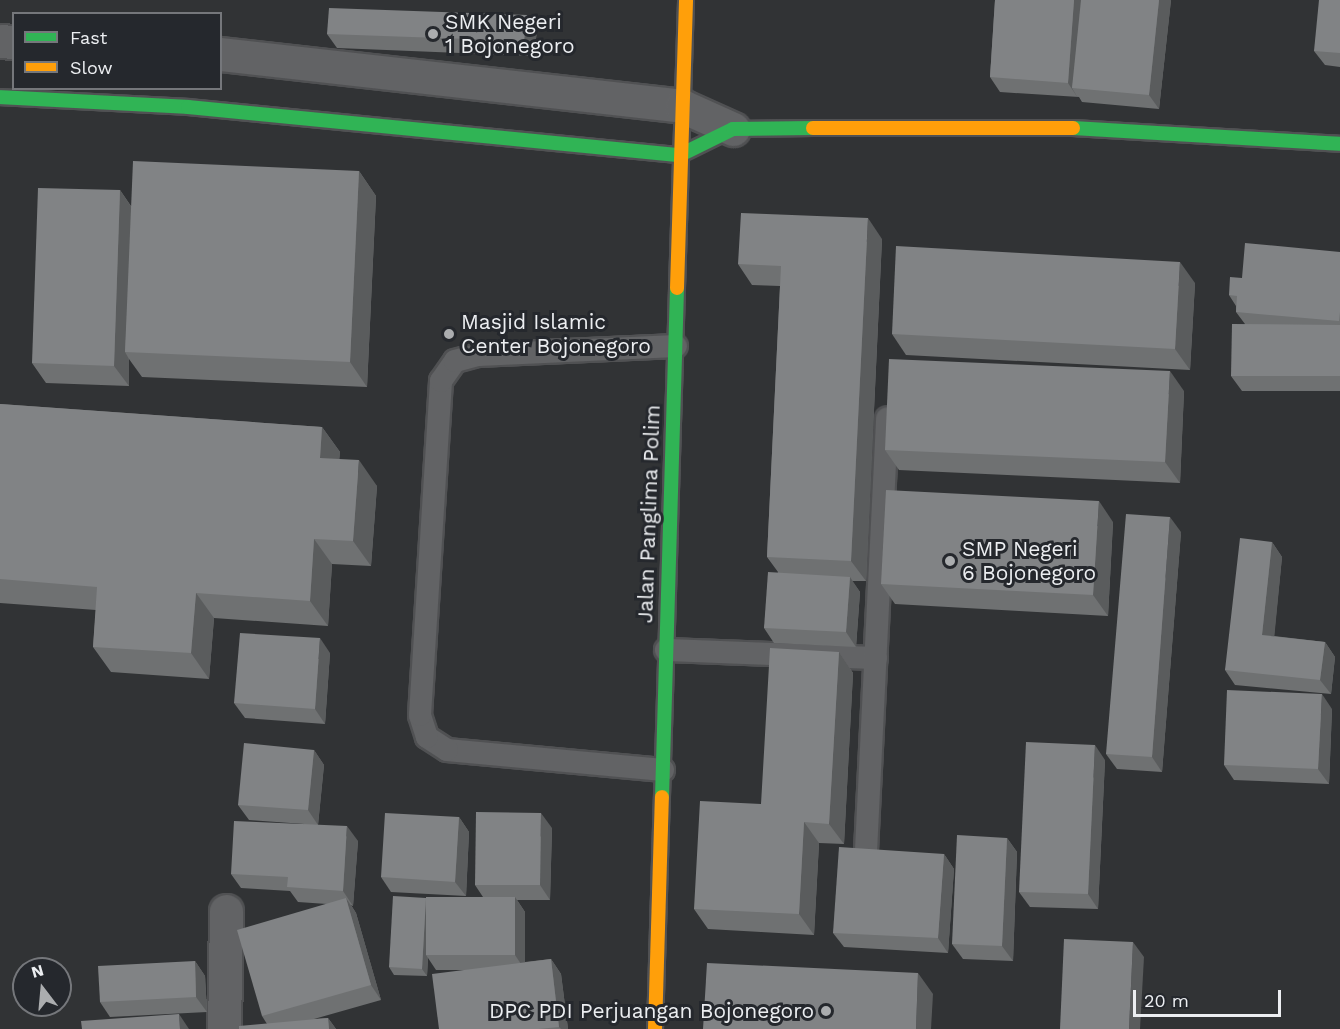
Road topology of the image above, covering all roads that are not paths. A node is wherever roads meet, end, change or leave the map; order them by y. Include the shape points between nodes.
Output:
1 (686, 0) edge
2 (222, 54) edge
3 (0, 97) edge
4 (682, 106) junction
5 (733, 129) junction
6 (1340, 144) edge
7 (680, 155) junction
8 (676, 346) junction
9 (888, 400) edge
10 (666, 650) junction
11 (876, 658) junction
12 (663, 770) junction
13 (866, 851) edge
14 (226, 910) dead end
15 (224, 1029) edge
16 (655, 1029) edge

1 - 4 street, Jalan Panglima Polim
2 - 4 street
3 - 7 street via 188,107
4 - 5 street
4 - 7 street, Jalan Panglima Polim
5 - 6 street via 1041,126
5 - 7 street
7 - 8 street, Jalan Panglima Polim
8 - 10 street, Jalan Panglima Polim
8 - 12 lane via 478,355 455,361 441,381 420,715 427,737 447,750
9 - 11 lane
10 - 11 lane
10 - 12 street, Jalan Panglima Polim
11 - 13 lane
12 - 16 street, Jalan Panglima Polim
14 - 15 street

